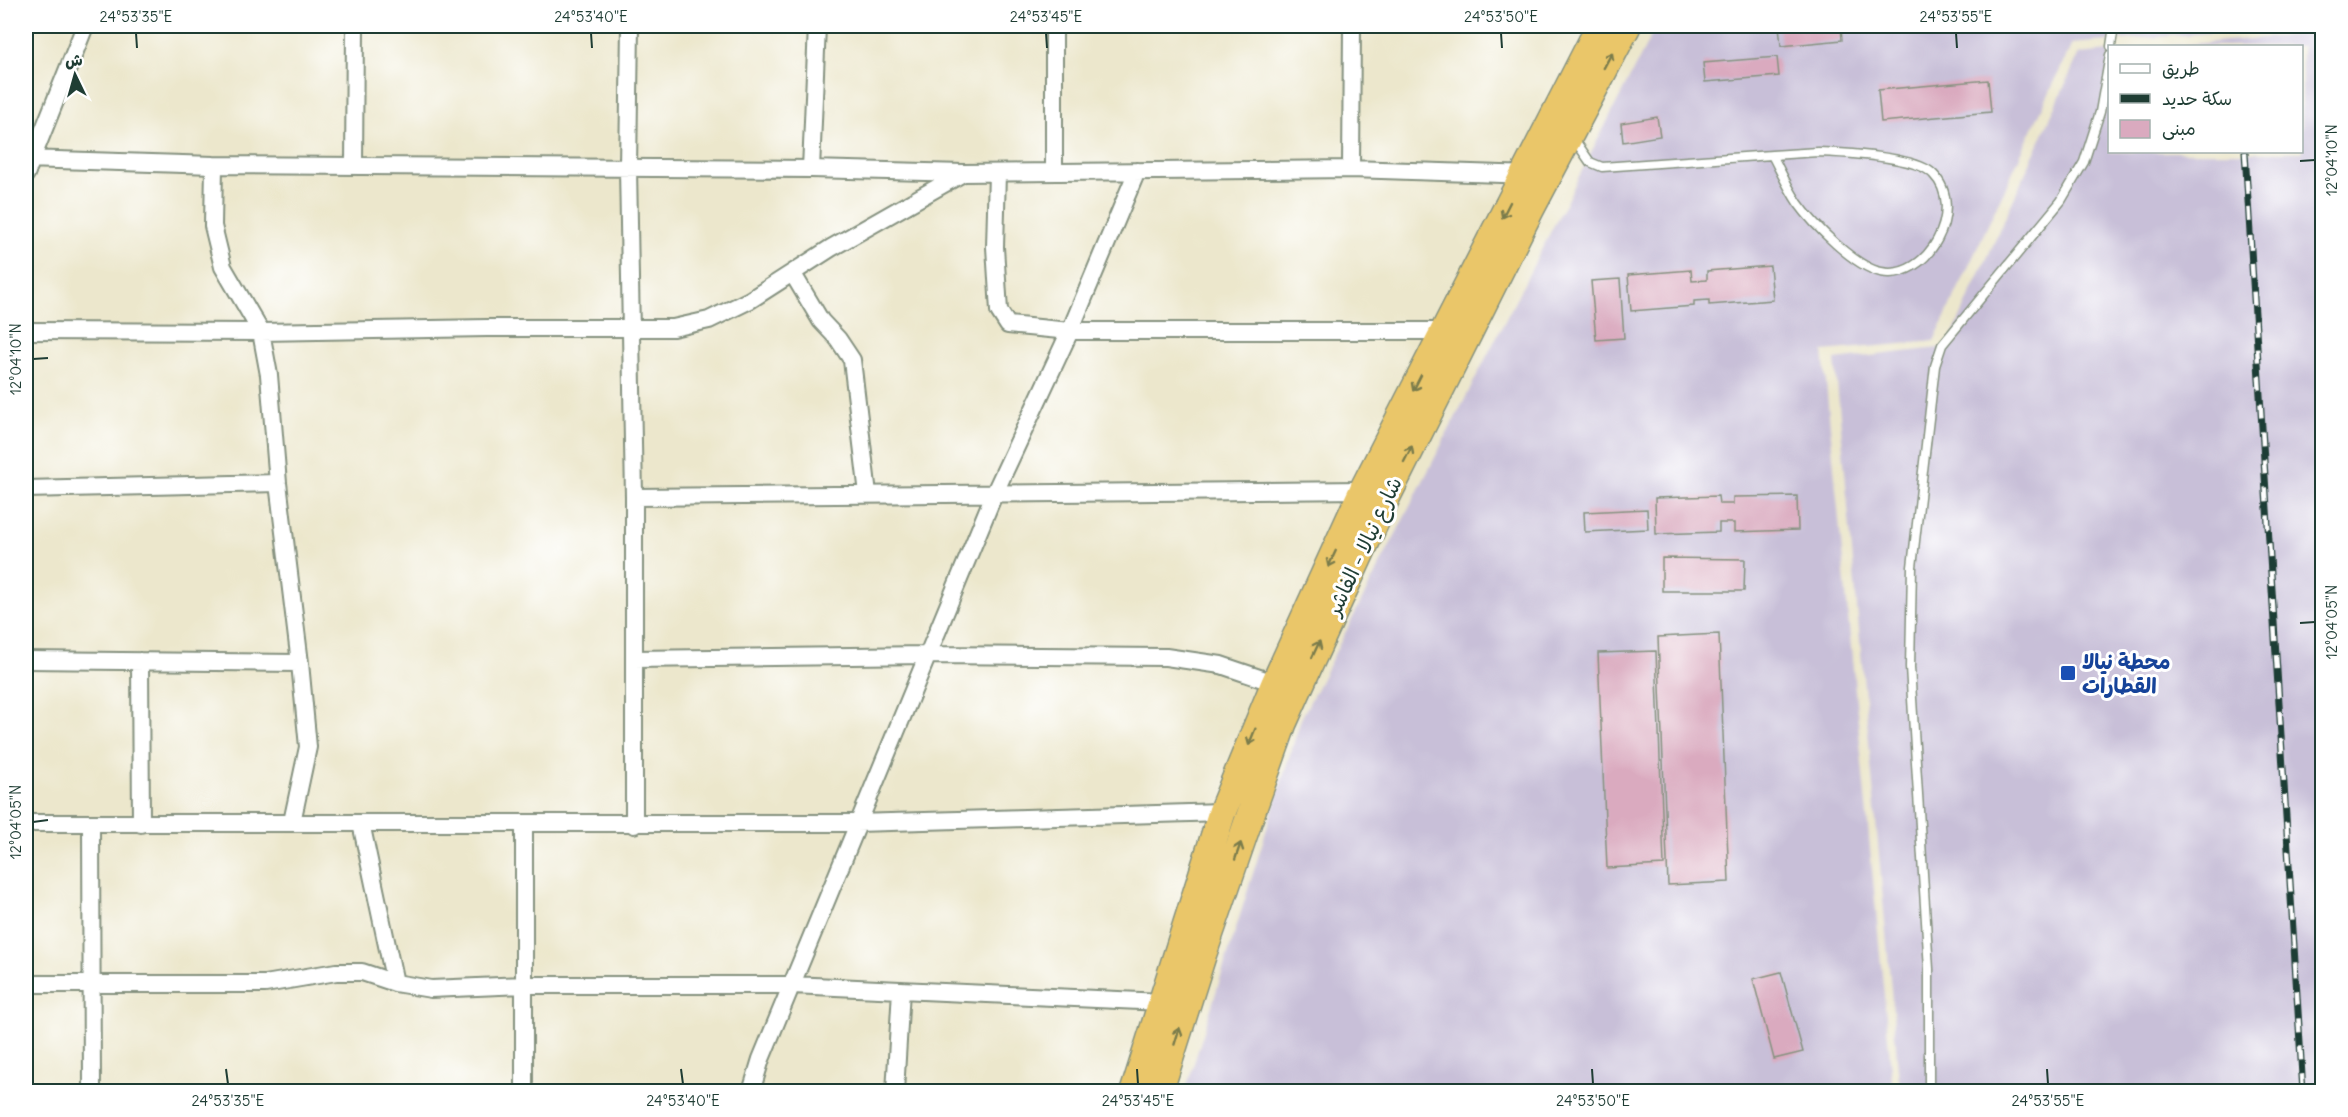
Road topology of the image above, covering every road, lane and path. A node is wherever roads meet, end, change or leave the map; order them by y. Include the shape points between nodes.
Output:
1 (85, 26) edge
2 (355, 26) edge
3 (630, 26) edge
4 (817, 26) edge
5 (1054, 26) edge
6 (1352, 26) edge
7 (1600, 26) edge
8 (1627, 26) edge
9 (2115, 26) edge
10 (2111, 45) edge
11 (2108, 61) edge
12 (1563, 122) junction
13 (1772, 155) junction
14 (28, 164) edge
15 (214, 165) junction
16 (354, 165) junction
17 (628, 168) junction
18 (811, 169) junction
19 (1351, 169) junction
20 (1054, 171) junction
21 (1137, 171) junction
22 (964, 173) junction
23 (997, 173) junction
24 (1536, 176) junction
25 (793, 274) junction
26 (632, 328) junction
27 (26, 331) edge
28 (1070, 331) junction
29 (1443, 331) junction
30 (261, 332) junction
31 (278, 483) junction
32 (26, 489) edge
33 (1363, 490) junction
34 (995, 492) junction
35 (868, 494) junction
36 (634, 497) junction
37 (927, 656) junction
38 (634, 659) junction
39 (26, 660) edge
40 (140, 661) junction
41 (300, 663) junction
42 (1286, 687) junction
43 (1222, 812) junction
44 (292, 822) junction
45 (361, 822) junction
46 (26, 823) edge
47 (91, 823) junction
48 (857, 823) junction
49 (141, 824) junction
50 (524, 824) junction
51 (634, 825) junction
52 (396, 983) junction
53 (26, 984) edge
54 (91, 984) junction
55 (523, 985) junction
56 (792, 985) junction
57 (901, 990) junction
58 (1162, 1002) junction
59 (92, 1092) edge
60 (524, 1092) edge
61 (751, 1092) edge
62 (895, 1092) edge
63 (1134, 1092) edge
64 (1159, 1092) edge
65 (1929, 1092) edge

1 - 14 street
2 - 16 street
3 - 17 street
4 - 18 street
5 - 20 street
6 - 19 street
7 - 12 highway, شارع نيالا - الفاشر
12 -> 8 highway, شارع نيالا - الفاشر
9 - 10 lane
11 - 65 lane via 2100,112 2084,162 2061,201 1942,345 1935,366 1912,567 1910,667 1929,969
12 - 13 lane via 1590,162 1602,166
12 - 24 highway, شارع نيالا - الفاشر
13 - 13 lane via 1865,154 1932,172 1946,191 1946,209 1930,252 1895,274 1863,265 1823,231 1798,203
14 - 15 street
15 - 16 street
15 - 30 street via 213,226 223,267
16 - 17 street
17 - 18 street
17 - 26 street
18 - 22 street
19 - 21 street
19 - 24 street
20 - 21 street
20 - 23 street
21 - 28 street
22 - 23 street
22 - 25 street via 831,248
23 - 28 street via 995,247 999,310 1008,325
24 -> 29 highway, شارع نيالا - الفاشر
42 -> 24 highway, شارع نيالا - الفاشر via 1385,500
25 - 26 street via 709,320 673,328
25 - 35 street via 821,321 852,360
26 - 30 street
26 - 36 street
27 - 30 street
28 - 29 street
28 - 34 street
29 -> 33 highway, شارع نيالا - الفاشر
30 - 31 street via 269,375
31 - 32 street
31 - 41 street
33 - 34 street
33 -> 42 highway, شارع نيالا - الفاشر
34 - 35 street
34 - 37 street
35 - 36 street
36 - 38 street
37 - 38 street
37 - 42 street via 1166,657 1221,665
37 - 48 street
38 - 51 street
39 - 40 street
40 - 41 street
40 - 49 street
41 - 44 street via 308,747
42 -> 43 highway, شارع نيالا - الفاشر
64 -> 42 highway, شارع نيالا - الفاشر via 1283,723
43 - 48 street
43 - 58 highway, شارع نيالا - الفاشر
44 - 45 street
44 - 49 street
45 - 50 street
45 - 52 street
46 - 47 street
47 - 49 street
47 - 54 street
48 - 51 street
48 - 56 street
50 - 51 street
50 - 55 street
52 - 54 street via 362,972 336,972 265,984
52 - 55 street via 431,989
53 - 54 street
54 - 59 street
55 - 56 street
55 - 60 street
56 - 57 street
56 - 61 street
57 - 58 street
57 - 62 street
58 - 63 highway, شارع نيالا - الفاشر

